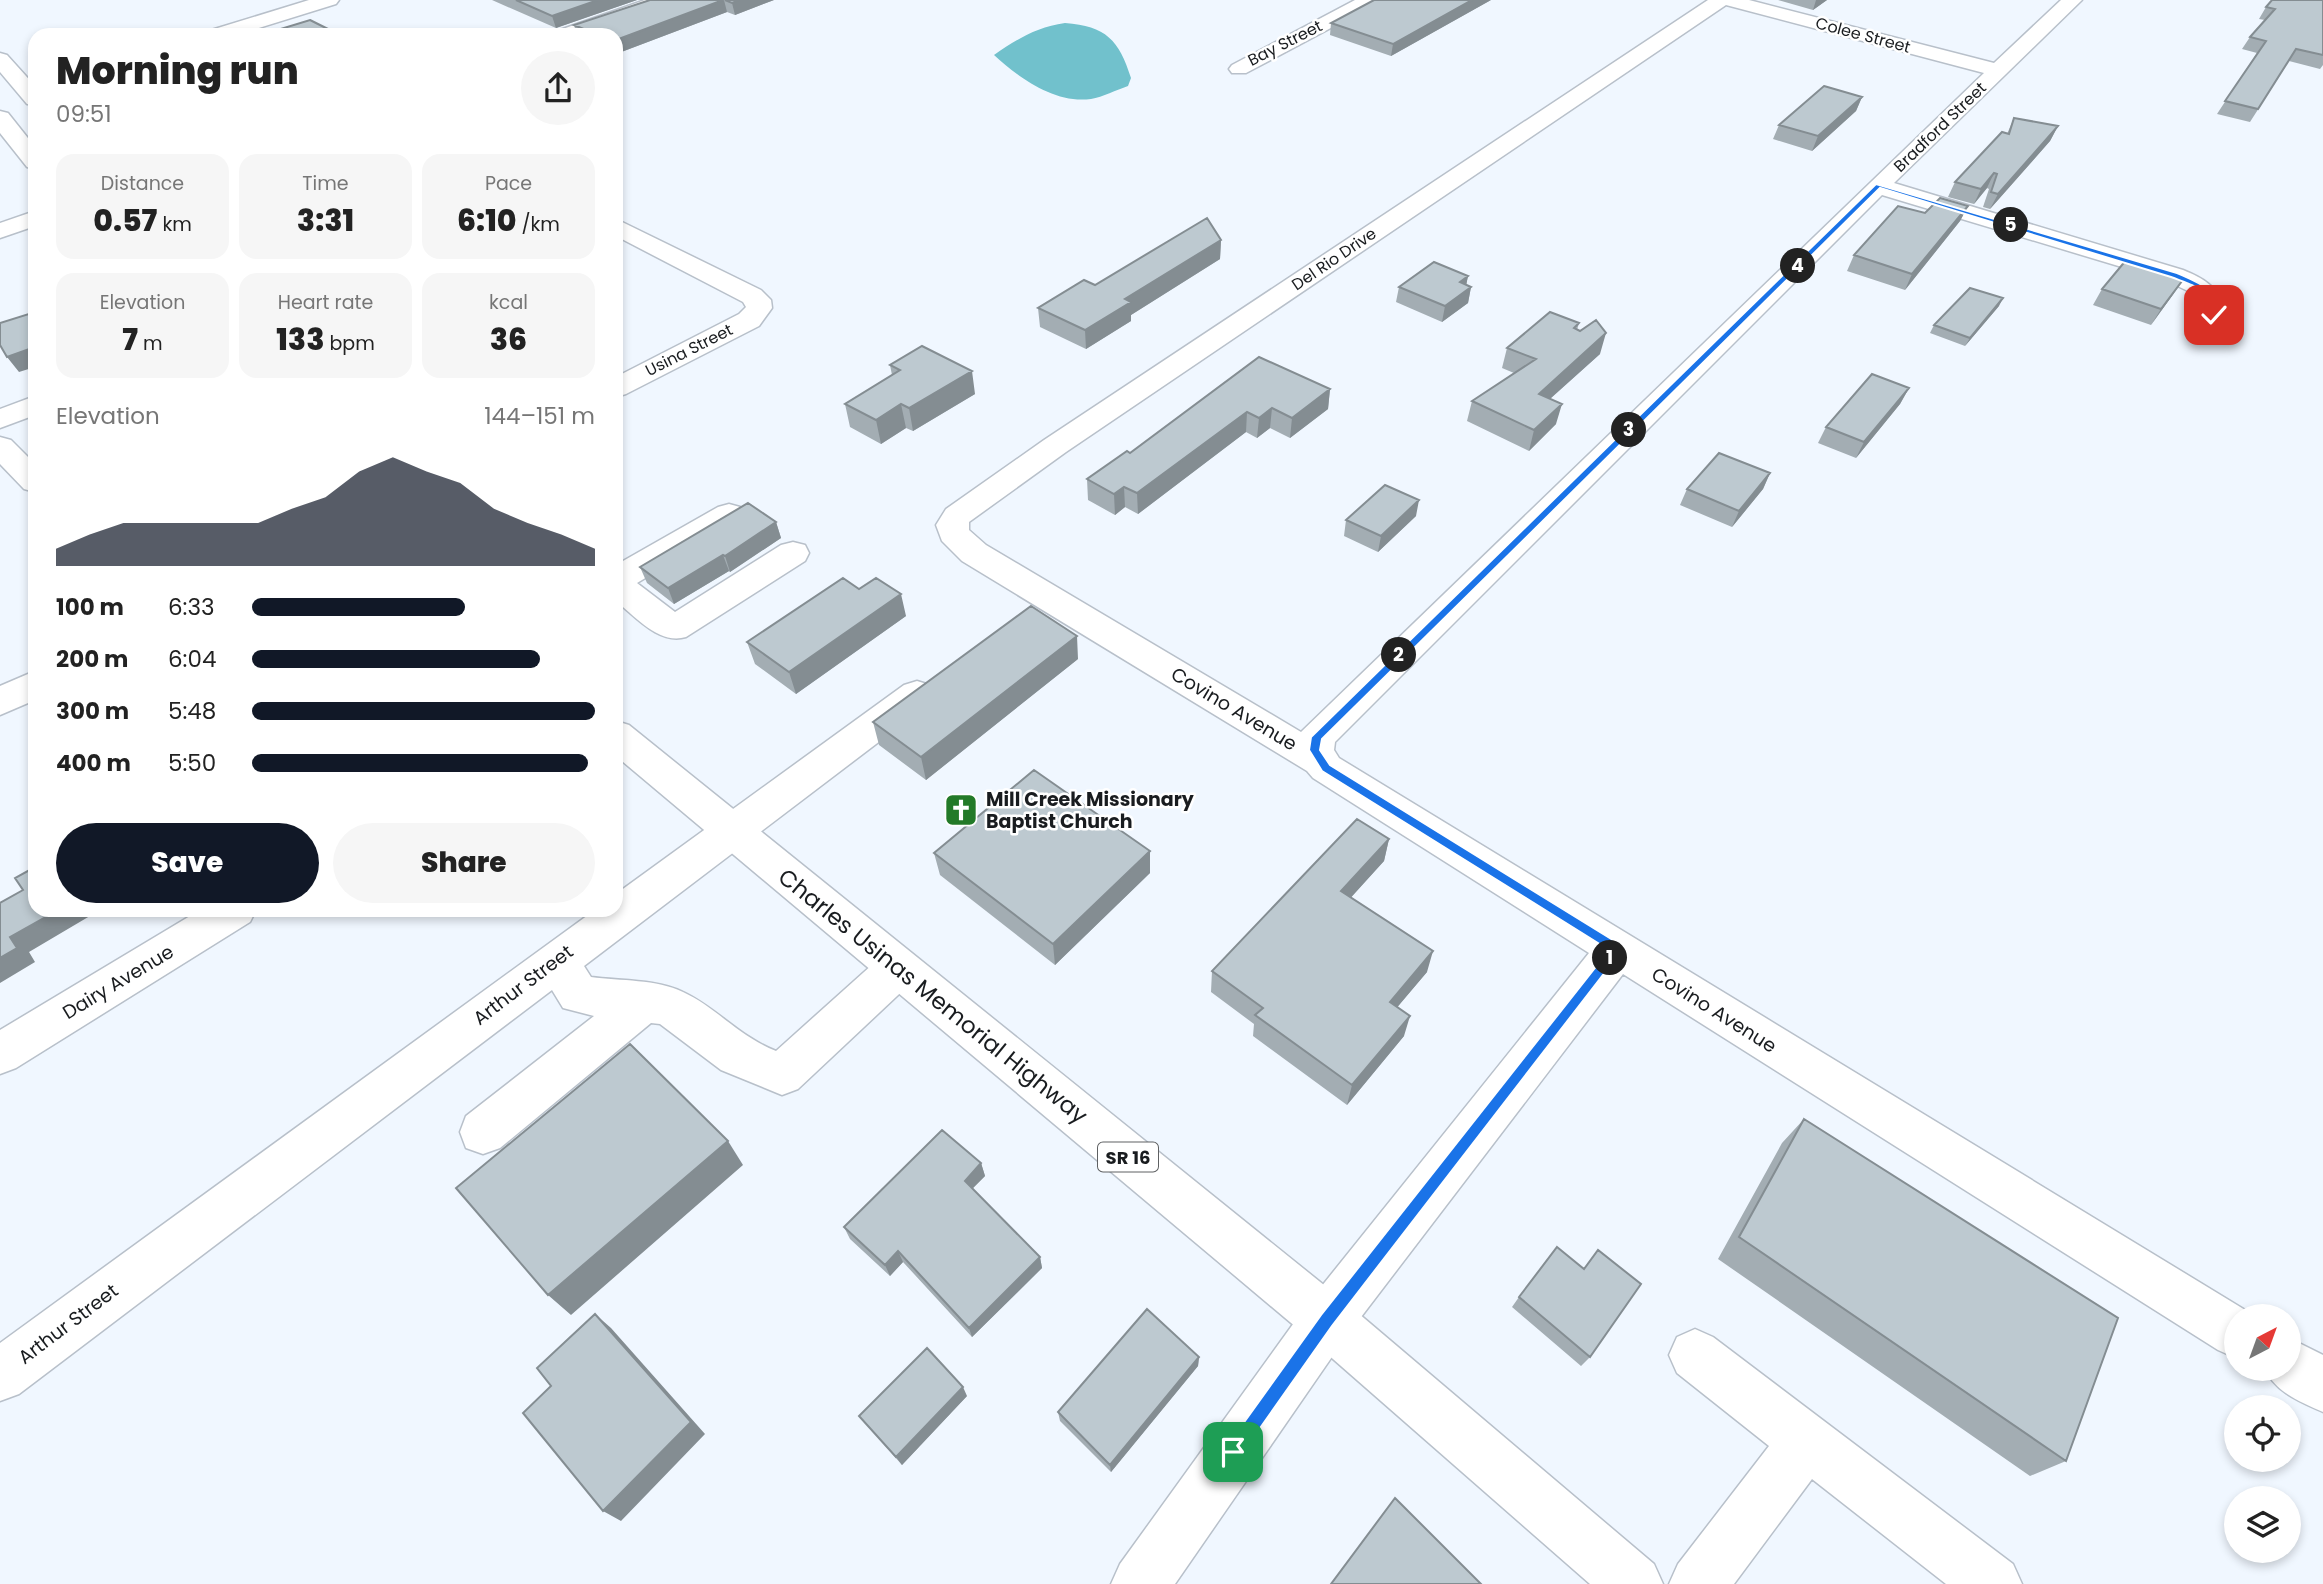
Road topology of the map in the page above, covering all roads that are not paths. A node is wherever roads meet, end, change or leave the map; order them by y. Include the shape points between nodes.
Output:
1 (329, 0) edge
2 (663, 0) edge
3 (1321, 0) edge
4 (1721, 0) edge
5 (1727, 0) edge
6 (2072, 0) edge
7 (1360, 5) edge
8 (238, 28) edge
9 (584, 28) edge
10 (0, 59) edge
11 (1239, 69) dead end
12 (1999, 71) junction
13 (28, 89) edge
14 (2, 122) edge
15 (28, 154) edge
16 (1878, 186) junction
17 (28, 221) edge
18 (623, 230) edge
19 (0, 231) edge
20 (2209, 324) dead end
21 (623, 384) edge
22 (28, 408) edge
23 (0, 418) edge
24 (0, 446) edge
25 (28, 475) edge
26 (729, 513) edge
27 (952, 525) joint
28 (793, 554) dead end
29 (623, 578) edge
30 (623, 588) edge
31 (950, 670) edge
32 (28, 688) edge
33 (0, 702) edge
34 (623, 742) edge
35 (1320, 761) junction
36 (731, 830) junction
37 (623, 911) edge
38 (224, 917) edge
39 (615, 917) edge
40 (1617, 949) junction
41 (557, 960) junction
42 (898, 968) junction
43 (643, 1003) junction
44 (0, 1054) edge
45 (483, 1132) dead end
46 (1326, 1320) junction
47 (2224, 1325) edge
48 (1695, 1354) dead end
49 (2301, 1371) edge
50 (0, 1375) edge
51 (2323, 1385) edge
52 (1807, 1441) junction
53 (1140, 1584) edge
54 (1634, 1584) edge
55 (1698, 1584) edge
56 (1993, 1584) edge

1 - 8 main road
2 - 9 main road
3 - 7 main road
4 - 27 main road, Del Rio Drive via 1055,446 957,516
5 - 12 main road, Colee Street
6 - 12 main road, Bradford Street
7 - 11 main road, Bay Street
10 - 13 main road
12 - 16 main road, Bradford Street
14 - 15 main road
16 - 20 main road via 2174,275 2200,286 2214,305
16 - 35 main road, Bradford Street via 1317,737 1315,750
17 - 19 main road
18 - 21 main road, Usina Street via 752,296 759,308 749,320
22 - 23 main road
24 - 25 main road
26 - 29 main road
27 - 35 main road, Covino Avenue via 953,534 1032,610
28 - 30 main road via 674,629
31 - 36 main road, Arthur Street
32 - 33 main road
34 - 36 main road, Charles Usinas Memorial Highway / SR 16
35 - 40 main road, Covino Avenue
36 - 37 main road, Arthur Street
36 - 42 main road, Charles Usinas Memorial Highway / SR 16
38 - 44 main road, Dairy Avenue
39 - 41 main road, Arthur Street
40 - 46 main road
40 - 47 main road, Covino Avenue
41 - 43 main road via 578,995
41 - 50 main road, Arthur Street
42 - 43 main road via 782,1074 737,1056 670,1006
42 - 46 main road, Charles Usinas Memorial Highway / SR 16
43 - 45 main road
46 - 53 main road
46 - 54 main road, Charles Usinas Memorial Highway / SR 16
48 - 52 main road
49 - 51 main road
52 - 55 main road
52 - 56 main road

